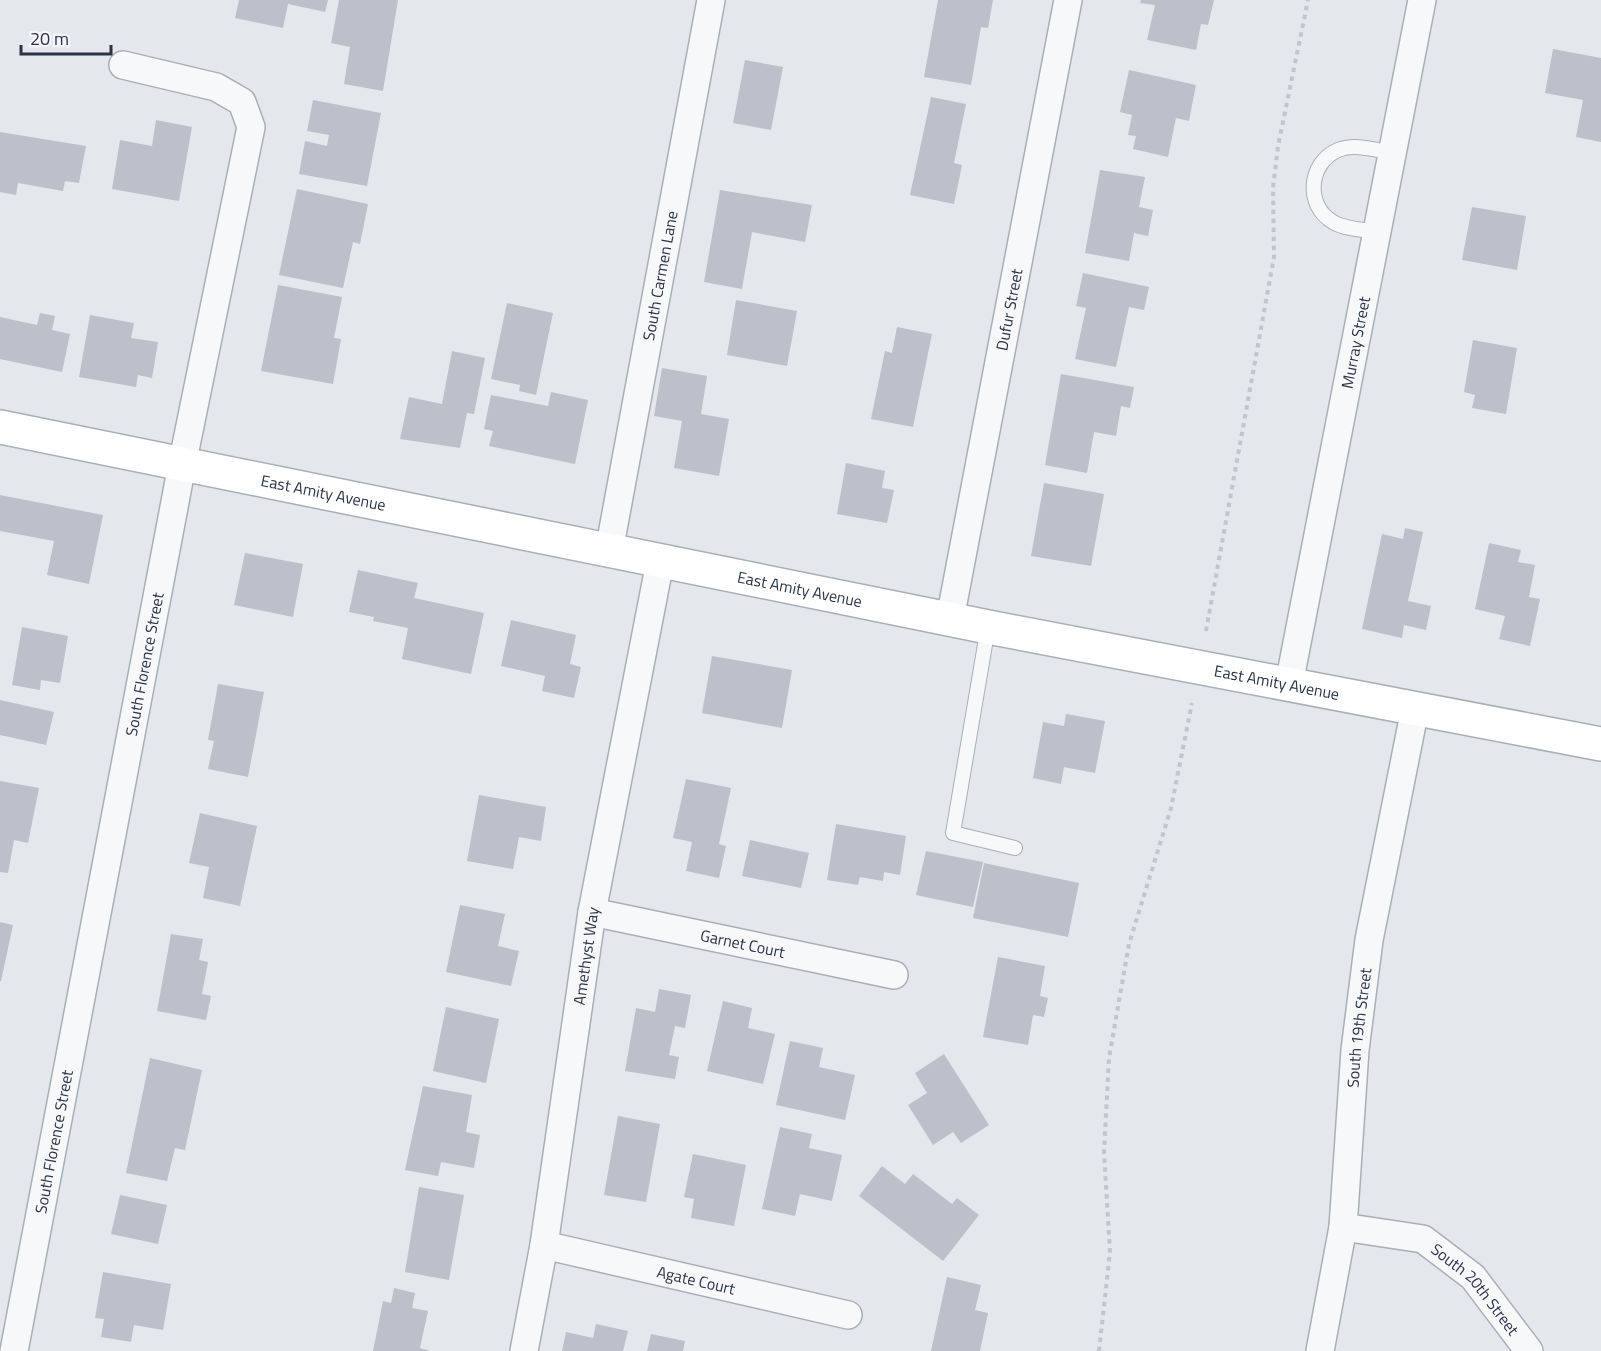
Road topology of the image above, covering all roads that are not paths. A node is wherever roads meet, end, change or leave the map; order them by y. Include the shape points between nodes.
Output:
1 (711, 0) edge
2 (1068, 0) edge
3 (1422, 0) edge
4 (123, 65) dead end
5 (1393, 153) junction
6 (1379, 232) junction
7 (0, 427) edge
8 (182, 465) junction
9 (609, 551) junction
10 (660, 562) junction
11 (950, 619) junction
12 (988, 627) junction
13 (1289, 684) junction
14 (1415, 709) junction
15 (1601, 744) edge
16 (1015, 848) dead end
17 (592, 912) junction
18 (894, 975) dead end
19 (1343, 1227) junction
20 (544, 1245) junction
21 (848, 1315) dead end
22 (14, 1351) edge
23 (524, 1351) edge
24 (1320, 1351) edge
25 (1529, 1351) edge

1 - 9 street, South Carmen Lane
2 - 11 street, Dufur Street
3 - 5 street, Murray Street
4 - 8 street, South Florence Street via 216,87 242,102 251,127
5 - 6 street, Murray Street
5 - 6 lane via 1363,147 1337,150 1326,157 1314,180 1317,205 1324,216 1335,224
6 - 13 street, Murray Street
7 - 8 main road, East Amity Avenue
8 - 9 main road, East Amity Avenue
8 - 22 street, South Florence Street
9 - 10 main road, East Amity Avenue
10 - 11 main road, East Amity Avenue
10 - 17 street, Amethyst Way
11 - 12 main road, East Amity Avenue
12 - 13 main road, East Amity Avenue
12 - 16 lane via 952,833
13 - 14 main road, East Amity Avenue
14 - 15 main road, East Amity Avenue
14 - 19 street, South 19th Street via 1369,940 1355,1050
17 - 18 street, Garnet Court
17 - 20 street, Amethyst Way
19 - 24 street, South 19th Street
19 - 25 street, South 20th Street via 1423,1239 1473,1277
20 - 21 street, Agate Court
20 - 23 street, Amethyst Way

